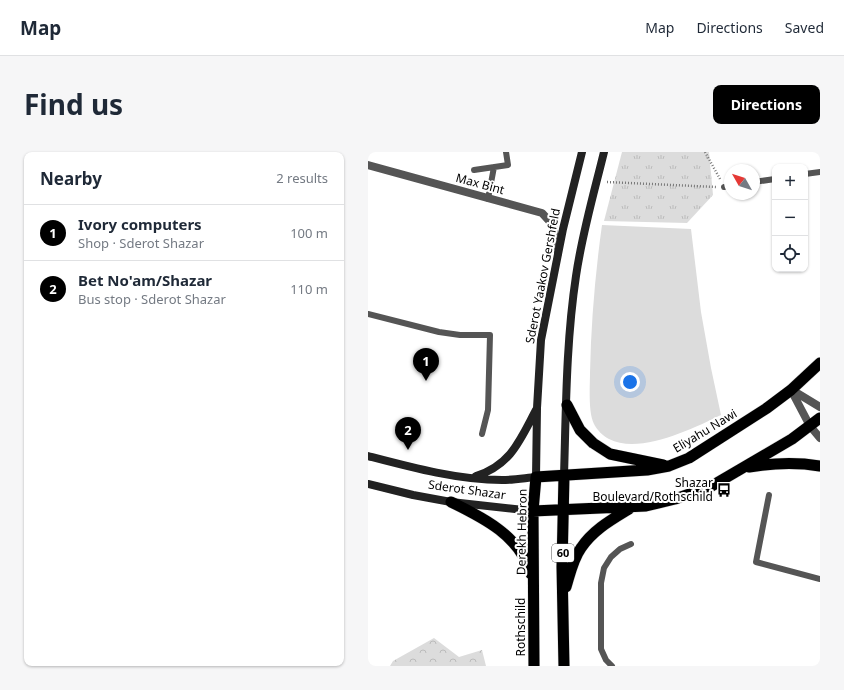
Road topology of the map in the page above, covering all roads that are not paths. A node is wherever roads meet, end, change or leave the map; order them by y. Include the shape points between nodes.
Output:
1 (506, 152) edge
2 (582, 152) edge
3 (604, 152) edge
4 (368, 165) edge
5 (494, 167) junction
6 (474, 170) dead end
7 (820, 172) edge
8 (808, 174) edge
9 (772, 179) edge
10 (760, 181) edge
11 (488, 199) junction
12 (558, 254) junction
13 (368, 314) edge
14 (820, 363) edge
15 (791, 390) junction
16 (567, 405) junction
17 (820, 407) edge
18 (537, 408) junction
19 (820, 418) edge
20 (810, 426) junction
21 (482, 434) dead end
22 (820, 438) edge
23 (368, 456) edge
24 (669, 466) junction
25 (820, 466) edge
26 (742, 468) junction
27 (564, 476) junction
28 (471, 477) junction
29 (536, 477) junction
30 (368, 484) edge
31 (769, 495) dead end
32 (451, 502) junction
33 (632, 507) junction
34 (564, 509) junction
35 (533, 512) junction
36 (631, 544) dead end
37 (820, 579) edge
38 (534, 587) junction
39 (563, 597) junction
40 (534, 666) edge
41 (564, 666) edge
42 (612, 666) edge

1 - 5 lane via 508,165
2 - 12 main road, Sderot Yaakov Gershfeld
3 - 16 main road via 576,276 570,326
4 - 11 street, Max Bint
5 - 6 lane
5 - 11 lane
7 - 8 lane
9 - 10 lane
11 - 12 street, Max Bint via 542,213 554,225
12 - 18 main road, Sderot Yaakov Gershfeld via 541,340
13 - 21 lane via 439,332 490,335 488,410
14 - 15 highway, Eliyahu Nawi
15 - 17 street
15 - 20 street
15 - 24 highway, Eliyahu Nawi via 689,458
16 - 24 highway via 580,430 593,443 610,454
16 - 27 main road
18 - 28 main road via 516,447 506,459 489,472
18 - 29 main road, Sderot Yaakov Gershfeld
19 - 20 highway
20 - 22 street
20 - 26 highway
23 - 28 main road, Sderot Shazar via 420,469
24 - 27 highway, Eliyahu Nawi
25 - 26 highway via 791,462
26 - 33 highway via 710,487 675,499
27 - 29 highway, Eliyahu Nawi
27 - 34 highway, 60
28 - 29 main road, Sderot Shazar via 502,480
29 - 35 highway, Derekh Hebron
30 - 32 main road, Sderot Shazar
31 - 37 lane via 756,562
32 - 35 main road, Sderot Shazar
32 - 38 highway via 483,518 509,537 528,565
33 - 34 highway
33 - 39 highway via 604,524 580,549
34 - 35 highway, Sderot Shazar
34 - 39 highway, 60
35 - 38 highway, Derekh Hebron
36 - 42 lane via 611,557 604,568 601,583 601,649
38 - 40 highway, Rothschild
39 - 41 highway, 60

